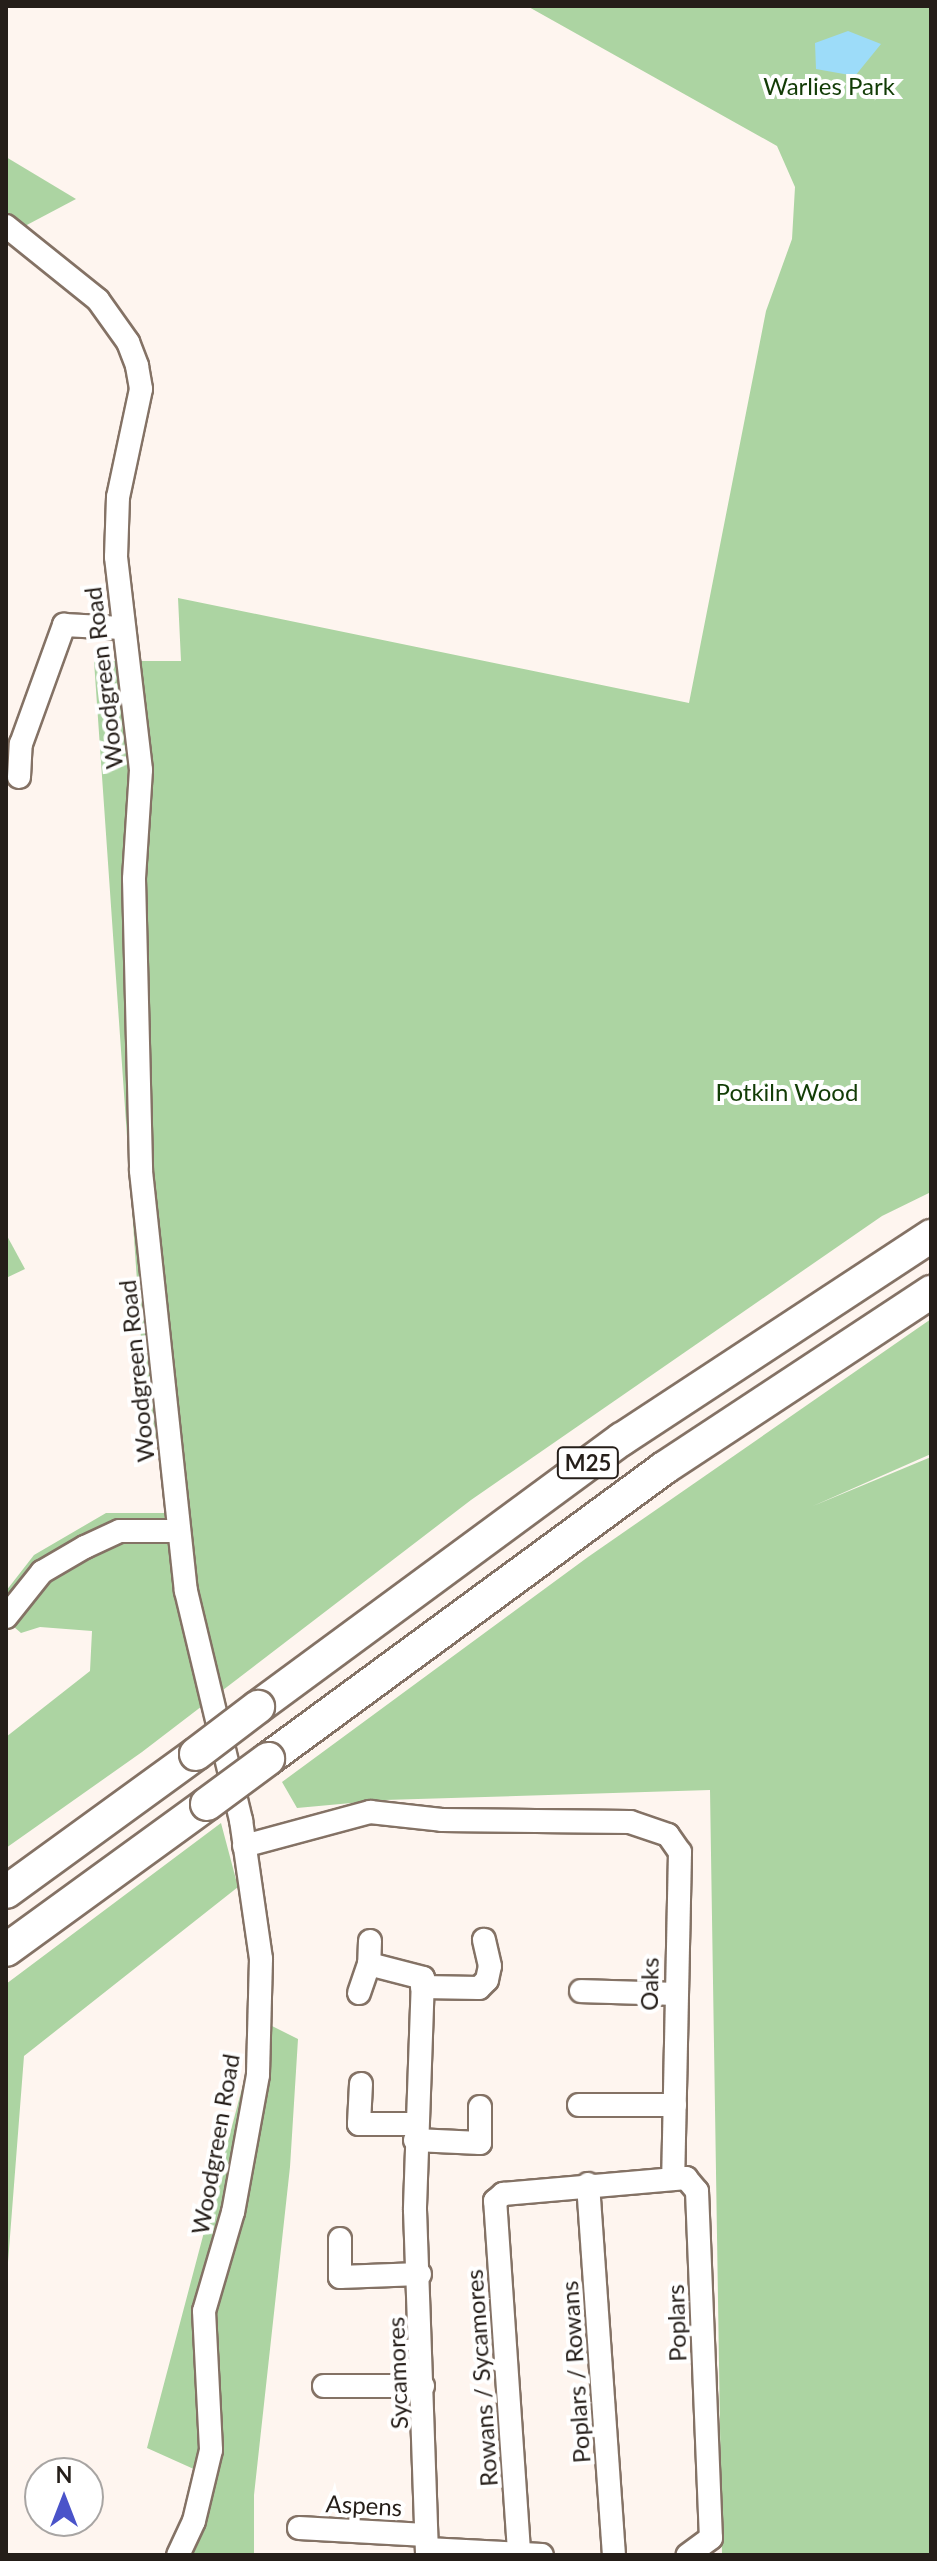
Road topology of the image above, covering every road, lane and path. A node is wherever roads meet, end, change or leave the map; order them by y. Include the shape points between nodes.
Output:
1 (6, 226) edge
2 (122, 628) junction
3 (19, 777) dead end
4 (931, 1236) edge
5 (931, 1292) edge
6 (178, 1531) junction
7 (6, 1617) edge
8 (244, 1846) junction
9 (6, 1892) edge
10 (484, 1940) dead end
11 (6, 1950) edge
12 (422, 1987) junction
13 (581, 1991) dead end
14 (359, 1993) dead end
15 (675, 1994) junction
16 (361, 2084) dead end
17 (579, 2105) dead end
18 (675, 2105) junction
19 (480, 2107) dead end
20 (416, 2132) junction
21 (673, 2178) junction
22 (588, 2184) junction
23 (340, 2239) dead end
24 (420, 2274) junction
25 (324, 2386) dead end
26 (423, 2386) junction
27 (299, 2528) dead end
28 (427, 2546) edge
29 (519, 2551) junction
30 (179, 2554) edge
31 (542, 2555) edge
32 (614, 2555) edge
33 (688, 2555) edge

1 - 2 street, Woodgreen Road via 98,300 128,342 137,366 141,389 118,497
2 - 3 street via 64,625 21,744
2 - 6 street, Woodgreen Road via 141,770 134,879 141,1171
4 - 9 highway, M25, bridge via 622,1439
5 - 11 highway, M25, bridge via 664,1468
6 - 7 street via 120,1531 85,1547 42,1572
6 - 8 street, Woodgreen Road via 198,1647
8 - 15 street, Oaks via 370,1812 442,1820 630,1822 668,1835 680,1852
8 - 30 street, Woodgreen Road via 261,1959 258,2075 233,2212 204,2311 211,2450 194,2521
10 - 12 street via 490,1966 479,1988
12 - 14 street via 418,1973 370,1952
12 - 20 street, Sycamores
13 - 15 street
15 - 18 street, Oaks
16 - 20 street via 359,2124
17 - 18 street
18 - 21 street, Oaks
19 - 20 street via 480,2143
20 - 24 street, Sycamores
21 - 22 street
21 - 33 street, Poplars via 686,2178 697,2191 711,2538
22 - 29 street, Rowans / Sycamores via 503,2194 495,2201
22 - 32 street, Poplars / Rowans
23 - 24 street via 340,2277
24 - 26 street, Sycamores
25 - 26 street
26 - 28 street, Sycamores
27 - 28 street, Aspens
28 - 29 street, Aspens
29 - 31 street, Aspens

